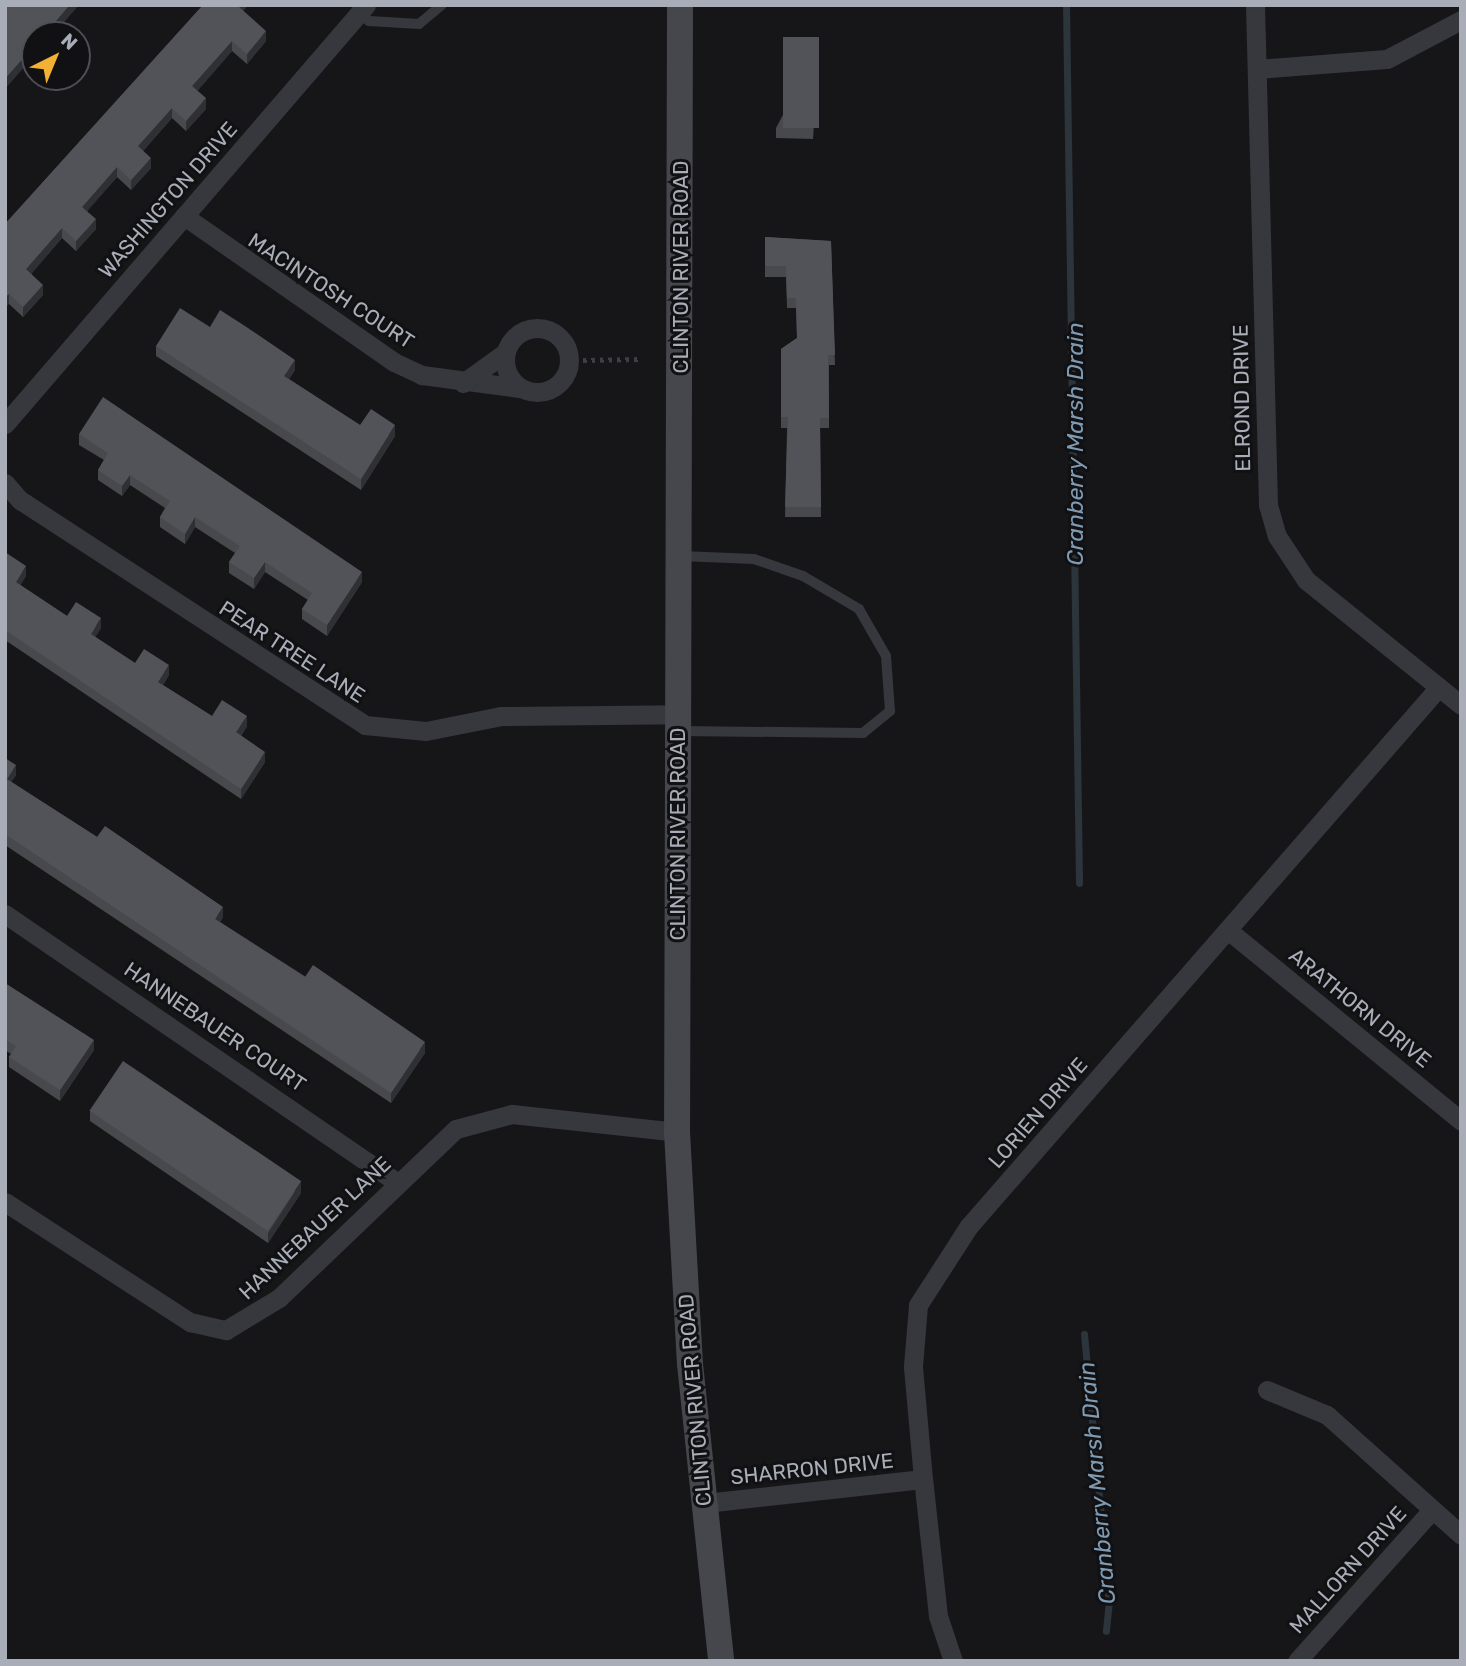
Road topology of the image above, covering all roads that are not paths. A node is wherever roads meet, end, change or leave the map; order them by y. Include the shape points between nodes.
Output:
1 (442, 5) edge
2 (680, 5) edge
3 (1255, 5) edge
4 (362, 9) edge
5 (1460, 22) edge
6 (1257, 69) junction
7 (184, 216) junction
8 (506, 352) junction
9 (463, 383) junction
10 (519, 387) junction
11 (5, 424) edge
12 (5, 483) edge
13 (681, 556) junction
14 (1439, 687) junction
15 (1461, 705) edge
16 (679, 722) junction
17 (5, 914) edge
18 (1229, 931) junction
19 (1461, 1121) edge
20 (677, 1132) junction
21 (397, 1182) junction
22 (5, 1202) edge
23 (1268, 1390) dead end
24 (923, 1479) junction
25 (705, 1503) junction
26 (1433, 1510) junction
27 (1461, 1535) edge
28 (721, 1661) edge
29 (953, 1661) edge
30 (1297, 1661) edge

1 - 4 lane via 419,24 369,21
2 - 13 street, CLINTON RIVER ROAD
3 - 6 street, ELROND DRIVE
4 - 7 street, WASHINGTON DRIVE
5 - 6 street via 1387,59
6 - 14 street, ELROND DRIVE via 1271,515 1306,580
7 - 9 street, MACINTOSH COURT via 394,362
7 - 11 street, WASHINGTON DRIVE
8 - 9 street, MACINTOSH COURT
8 - 10 street via 507,372
8 - 10 street, MACINTOSH COURT via 517,335 536,328 555,334 568,351 560,382 541,393
9 - 10 street, MACINTOSH COURT
12 - 16 street, PEAR TREE LANE via 32,508 365,725 426,731 501,716
13 - 16 street, CLINTON RIVER ROAD
13 - 16 lane via 754,559 803,576 859,609 886,656 890,711 863,733
14 - 15 street, ELROND DRIVE
14 - 18 street, LORIEN DRIVE
16 - 20 street, CLINTON RIVER ROAD
17 - 21 street, HANNEBAUER COURT
18 - 19 street, ARATHORN DRIVE
18 - 24 street, LORIEN DRIVE via 934,1274 912,1333
20 - 21 street, HANNEBAUER LANE via 549,1114 489,1116 456,1129
20 - 25 street, CLINTON RIVER ROAD
21 - 22 street, HANNEBAUER LANE via 279,1298 226,1330 190,1322
23 - 26 street via 1327,1415
24 - 25 street, SHARRON DRIVE
24 - 29 street, LORIEN DRIVE via 939,1616
25 - 28 street, CLINTON RIVER ROAD
26 - 27 street
26 - 30 street, MALLORN DRIVE

